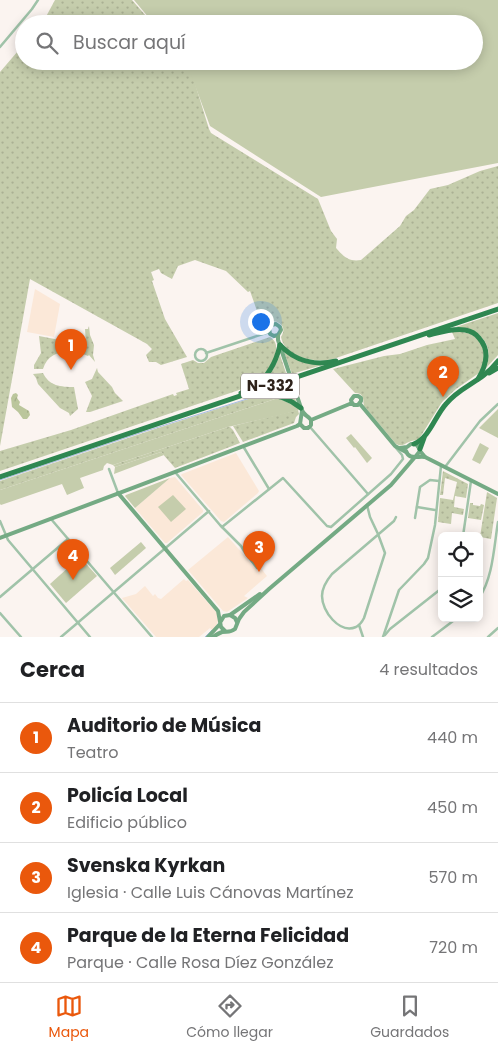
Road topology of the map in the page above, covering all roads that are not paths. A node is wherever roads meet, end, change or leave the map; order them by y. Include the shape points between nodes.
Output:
1 (38, 0) edge
2 (27, 15) edge
3 (15, 29) edge
4 (0, 47) edge
5 (498, 309) edge
6 (269, 332) junction
7 (278, 339) junction
8 (407, 340) junction
9 (376, 350) junction
10 (206, 353) junction
11 (498, 361) edge
12 (498, 368) edge
13 (484, 375) junction
14 (478, 379) junction
15 (352, 403) junction
16 (360, 404) junction
17 (498, 404) edge
18 (301, 410) junction
19 (303, 416) junction
20 (311, 420) junction
21 (164, 422) junction
22 (300, 424) junction
23 (310, 427) junction
24 (426, 434) junction
25 (414, 444) junction
26 (243, 446) junction
27 (420, 450) junction
28 (406, 452) junction
29 (416, 457) junction
30 (425, 457) junction
31 (443, 466) junction
32 (405, 468) junction
33 (109, 469) dead end
34 (175, 472) junction
35 (0, 477) edge
36 (439, 481) junction
37 (471, 481) junction
38 (269, 489) junction
39 (118, 493) junction
40 (368, 494) junction
41 (498, 494) edge
42 (367, 505) junction
43 (417, 507) junction
44 (436, 510) junction
45 (209, 511) junction
46 (361, 511) junction
47 (370, 517) junction
48 (396, 517) dead end
49 (415, 518) dead end
50 (51, 519) junction
51 (0, 521) edge
52 (498, 522) edge
53 (222, 526) junction
54 (464, 532) edge
55 (378, 534) junction
56 (6, 536) junction
57 (0, 538) edge
58 (68, 539) junction
59 (165, 549) junction
60 (258, 568) dead end
61 (33, 570) junction
62 (269, 589) junction
63 (483, 590) edge
64 (438, 591) edge
65 (114, 592) junction
66 (0, 598) edge
67 (218, 611) junction
68 (0, 612) edge
69 (229, 615) junction
70 (388, 621) junction
71 (220, 622) junction
72 (237, 622) junction
73 (452, 622) edge
74 (78, 623) junction
75 (359, 625) junction
76 (395, 625) junction
77 (498, 628) edge
78 (225, 631) junction
79 (21, 637) edge
80 (61, 637) edge
81 (90, 637) edge
82 (152, 637) edge
83 (208, 637) edge
84 (213, 637) edge
85 (363, 637) edge
86 (383, 637) edge
87 (432, 637) edge
88 (488, 637) edge

1 - 2 street
3 - 4 street
5 - 8 highway, N-332
6 - 7 street
6 - 7 street via 272,324 279,326
6 - 10 street
7 - 9 highway via 306,362 333,361
7 - 18 street
7 - 21 highway via 274,364 261,381 246,391
8 - 9 highway, N-332
8 - 14 highway via 456,330 473,333 486,352 486,364
9 - 21 highway, N-332
10 - 10 street via 198,350 196,358 204,360
11 - 13 highway
12 - 13 highway
13 - 14 highway
14 - 24 highway via 449,400
15 - 16 street via 355,406
15 - 16 street via 352,398 357,395
15 - 20 street
16 - 28 street via 398,448
17 - 31 street
18 - 19 street
18 - 21 highway, N-332 via 278,396 258,394
19 - 20 street
19 - 22 street
20 - 23 street
21 - 35 highway, N-332
22 - 23 street via 304,428
22 - 26 street
23 - 40 street
24 - 25 highway
24 - 27 highway
25 - 27 street
25 - 28 street via 409,444
26 - 34 street
26 - 38 street
27 - 29 street
27 - 30 street
28 - 29 street
28 - 32 street
28 - 40 street via 391,474
29 - 30 street
29 - 32 street
30 - 31 street
31 - 36 street
31 - 37 street
32 - 42 street
33 - 39 street
34 - 39 street
34 - 45 street
36 - 43 street via 430,480 420,487
36 - 44 street
37 - 41 street
37 - 54 street
38 - 40 street via 284,478 327,526 332,527
38 - 53 street
39 - 50 street
39 - 59 street
42 - 46 street
42 - 47 street
43 - 44 street
43 - 49 street
44 - 70 street via 427,560 399,590
45 - 53 street
45 - 59 street
46 - 47 street
46 - 62 street
47 - 55 street
48 - 55 street
50 - 56 street
50 - 58 street
51 - 56 street
52 - 63 street
53 - 60 street
55 - 75 street via 385,553
55 - 75 street via 332,574 323,591 324,605 340,626 353,628
56 - 57 street
56 - 61 street
58 - 61 street
58 - 65 street
59 - 65 street
59 - 67 street
61 - 66 street
61 - 74 street
62 - 69 street
62 - 72 street
64 - 76 street
65 - 74 street
65 - 82 street
67 - 69 street
67 - 71 street
68 - 79 street
69 - 71 street
69 - 72 street via 234,616
70 - 76 street
70 - 86 street
71 - 78 street
71 - 83 street
72 - 78 street via 235,629
73 - 87 street
74 - 80 street
74 - 81 street
75 - 85 street
76 - 86 street
77 - 88 street
78 - 84 street

